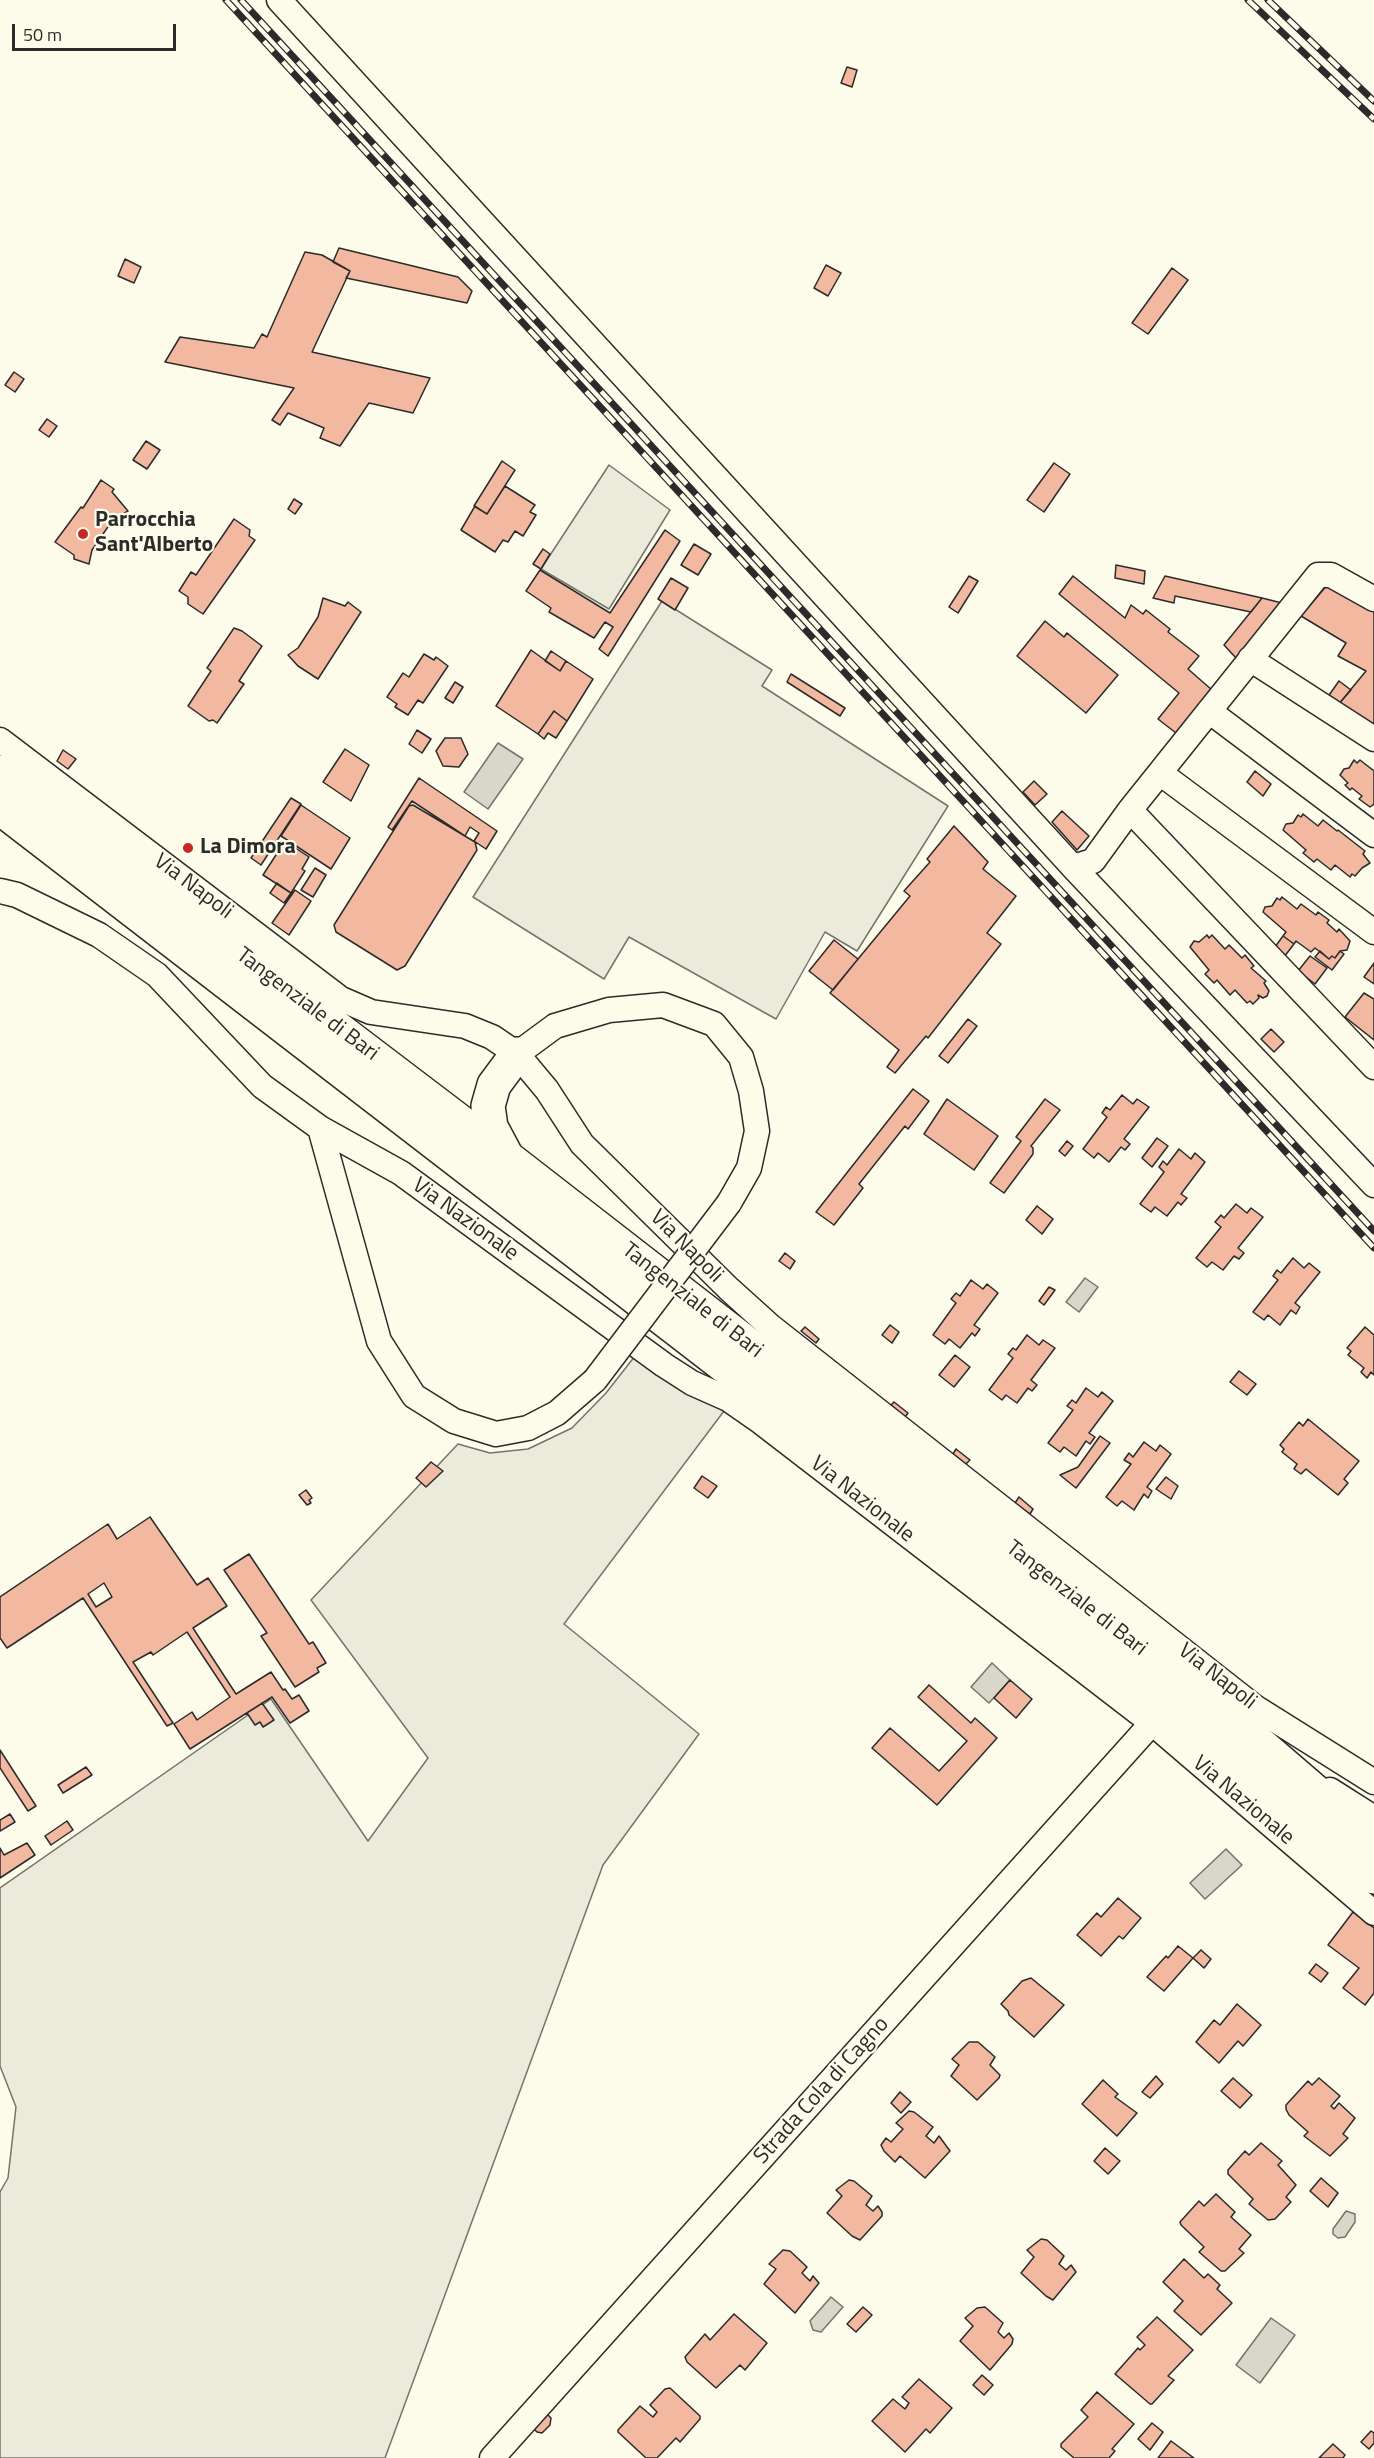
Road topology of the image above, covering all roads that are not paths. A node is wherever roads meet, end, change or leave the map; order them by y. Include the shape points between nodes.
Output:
1 (279, 0) edge
2 (1374, 599) edge
3 (1251, 659) junction
4 (1209, 711) junction
5 (1374, 739) edge
6 (0, 740) edge
7 (0, 772) edge
8 (1160, 773) junction
9 (0, 808) edge
10 (1130, 810) junction
11 (0, 825) edge
12 (1374, 835) edge
13 (76, 866) junction
14 (1073, 867) junction
15 (0, 891) edge
16 (1374, 932) edge
17 (517, 1054) junction
18 (1374, 1067) edge
19 (494, 1085) junction
20 (413, 1086) junction
21 (320, 1128) junction
22 (508, 1158) junction
23 (1374, 1185) edge
24 (1152, 1723) junction
25 (1287, 1766) junction
26 (1374, 1782) edge
27 (1374, 1818) edge
28 (1374, 1842) edge
29 (1374, 1877) edge
30 (1374, 1913) edge
31 (492, 2458) edge

1 - 14 street
2 - 3 street via 1331,575 1318,575
3 - 4 street
3 - 5 street
4 - 8 street
4 - 12 street
6 - 17 street, Via Napoli via 341,999 371,1011 465,1026 492,1037
7 - 20 highway, Tangenziale di Bari
8 - 10 street
8 - 16 street
9 - 13 highway, Tangenziale di Bari
10 - 14 street via 1093,861
10 - 18 street
11 - 13 highway via 24,843
13 - 29 highway, Tangenziale di Bari via 1220,1748
14 - 23 street
15 - 21 street, Via Nazionale via 17,895 99,935 157,975 262,1086
17 - 19 highway
17 - 21 street, bridge via 555,1026 609,1010 663,1005 714,1024 741,1057 757,1131 749,1168 729,1203 594,1380 557,1413 528,1428 496,1434 454,1420 414,1396 379,1341
17 - 26 street, Via Napoli via 547,1090 582,1144 770,1326 1256,1708
19 - 20 highway via 473,1096 452,1098
19 - 22 highway via 488,1106 491,1127
20 - 22 highway, Tangenziale di Bari
21 - 24 street, Via Nazionale via 400,1173 664,1365 728,1399 761,1422
22 - 25 highway, Tangenziale di Bari
24 - 30 street, Via Nazionale
24 - 31 street, Strada Cola di Cagno
25 - 27 street
25 - 28 highway, Tangenziale di Bari

